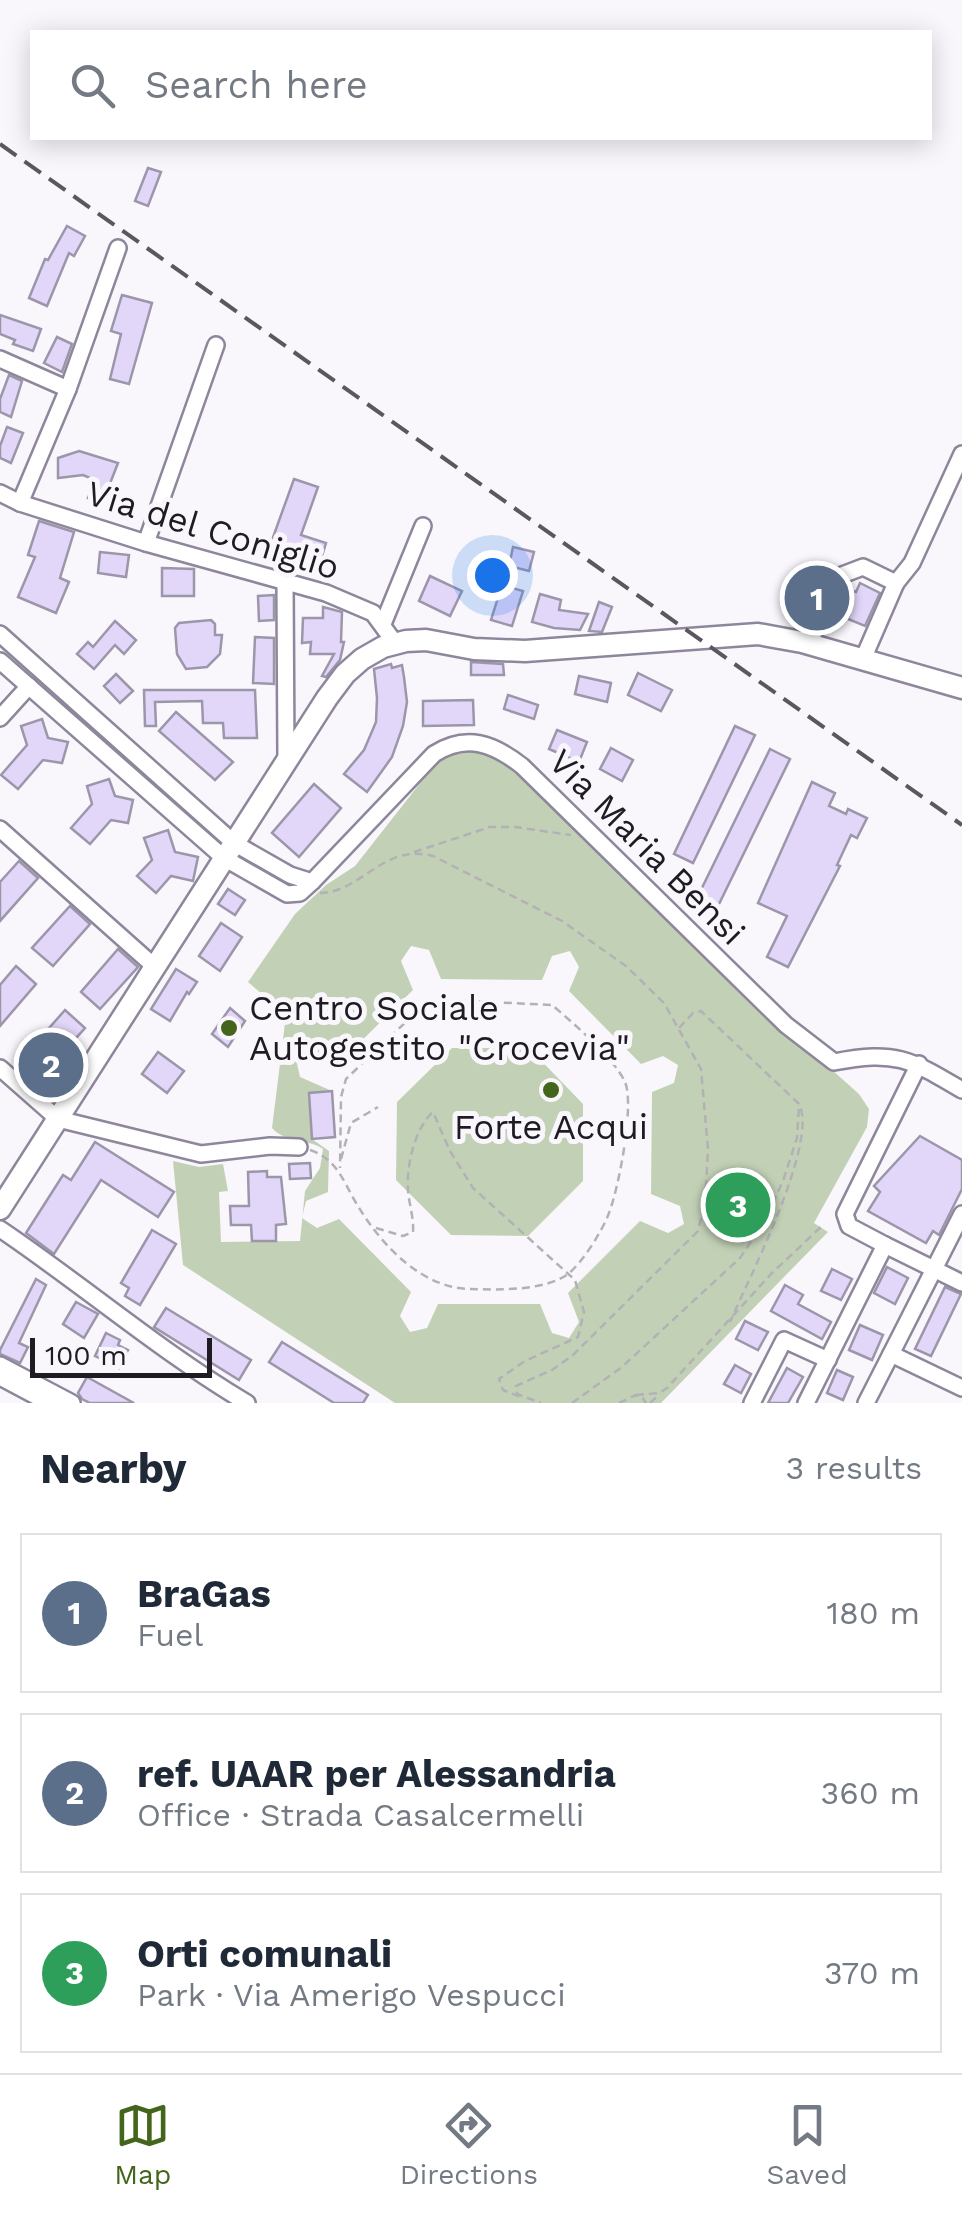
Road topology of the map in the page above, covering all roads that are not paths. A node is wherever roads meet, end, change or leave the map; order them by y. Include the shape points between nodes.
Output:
1 (118, 248) dead end
2 (216, 345) dead end
3 (0, 359) edge
4 (68, 390) junction
5 (962, 454) edge
6 (0, 493) edge
7 (20, 503) junction
8 (422, 526) dead end
9 (146, 543) junction
10 (284, 580) junction
11 (896, 583) junction
12 (383, 624) junction
13 (0, 634) edge
14 (394, 643) junction
15 (808, 644) junction
16 (863, 659) junction
17 (0, 661) edge
18 (28, 686) junction
19 (962, 688) edge
20 (0, 718) edge
21 (286, 762) junction
22 (0, 829) edge
23 (229, 851) junction
24 (154, 967) junction
25 (919, 1064) junction
26 (0, 1068) edge
27 (962, 1090) edge
28 (58, 1119) junction
29 (299, 1148) road end
30 (0, 1209) edge
31 (962, 1214) edge
32 (0, 1229) edge
33 (885, 1245) junction
34 (934, 1269) junction
35 (962, 1282) edge
36 (891, 1354) junction
37 (828, 1360) junction
38 (0, 1365) edge
39 (0, 1377) edge
40 (962, 1388) edge
41 (49, 1403) edge
42 (72, 1403) edge
43 (247, 1403) edge
44 (752, 1403) edge
45 (806, 1403) edge
46 (866, 1403) edge

1 - 4 street
2 - 9 street
3 - 4 street
4 - 7 street
5 - 11 street
6 - 7 street, Via del Coniglio
7 - 9 street, Via del Coniglio
8 - 12 street
9 - 10 street, Via del Coniglio
10 - 12 street, Via del Coniglio via 373,613
10 - 21 street
11 - 15 street via 863,567 842,575
11 - 16 street
12 - 14 street, Via del Coniglio
13 - 23 street
14 - 15 main road via 426,640 526,652 758,634
14 - 21 main road via 345,674
15 - 16 main road
16 - 19 main road
17 - 18 street
18 - 20 street
18 - 23 street
21 - 23 main road
22 - 24 street
23 - 24 main road
23 - 25 street, Via Maria Bensi via 306,888 434,754 459,742 488,744 522,766 786,1025 834,1062 868,1056
24 - 28 main road
25 - 27 street, Via Maria Bensi
25 - 33 street via 846,1214 848,1226
26 - 28 street
28 - 29 street via 201,1154
28 - 30 main road
31 - 34 street
32 - 43 street via 194,1372
33 - 34 street
33 - 37 street
34 - 35 street
34 - 36 street
36 - 40 street
36 - 46 street
37 - 44 street via 784,1340
37 - 45 street
38 - 42 street
39 - 41 street

